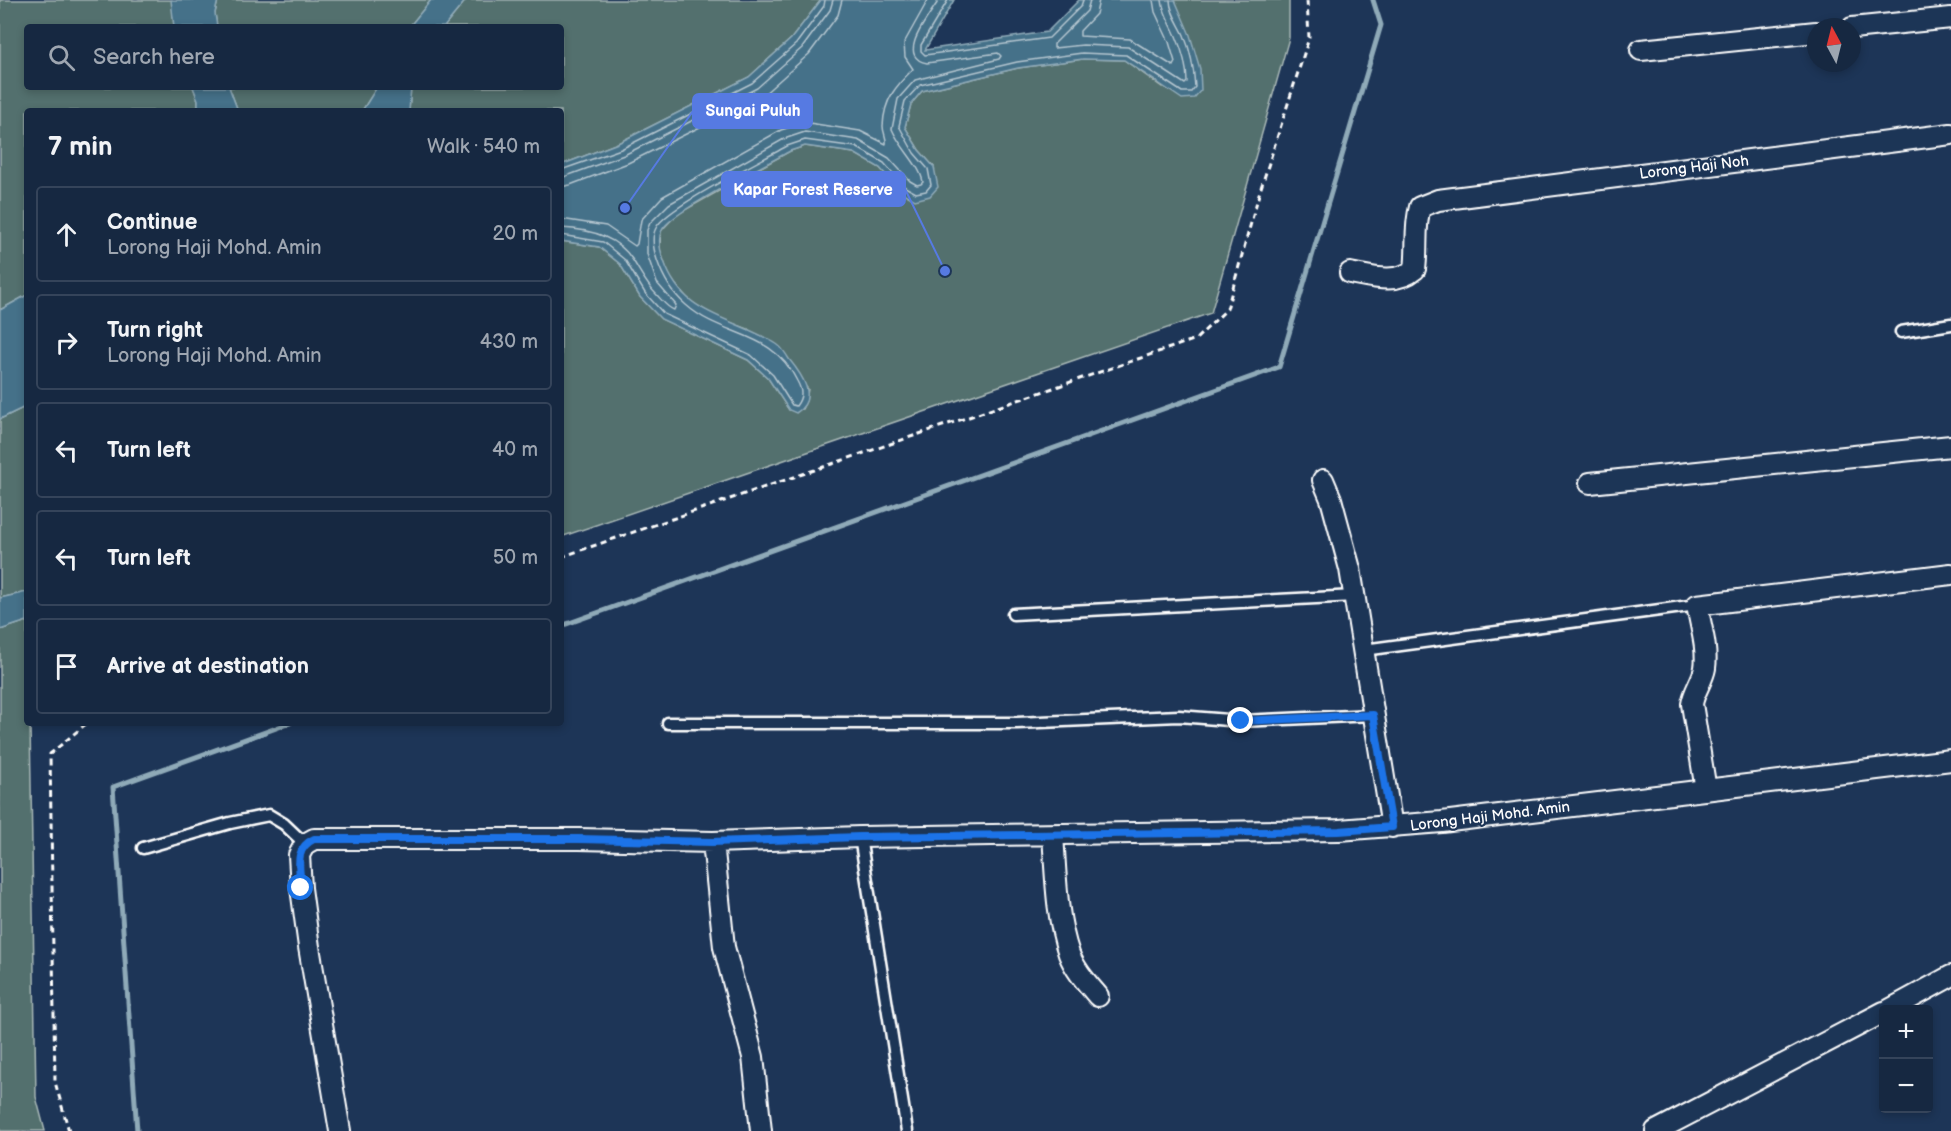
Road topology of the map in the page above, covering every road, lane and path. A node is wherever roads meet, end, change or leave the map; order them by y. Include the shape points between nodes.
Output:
1 (1307, 0) edge
2 (1951, 18) edge
3 (1861, 27) edge
4 (1807, 33) edge
5 (1641, 50) dead end
6 (1951, 134) edge
7 (1350, 273) dead end
8 (1951, 324) edge
9 (1901, 332) dead end
10 (1951, 446) edge
11 (1323, 480) dead end
12 (1590, 483) dead end
13 (564, 556) edge
14 (1951, 574) edge
15 (1355, 596) junction
16 (1697, 605) junction
17 (1013, 614) dead end
18 (1364, 650) junction
19 (1373, 715) junction
20 (668, 723) dead end
21 (83, 726) edge
22 (1951, 760) edge
23 (1706, 790) junction
24 (1392, 827) junction
25 (1053, 835) junction
26 (860, 837) junction
27 (712, 842) junction
28 (305, 844) junction
29 (143, 848) dead end
30 (1951, 976) edge
31 (1098, 996) dead end
32 (1898, 1005) edge
33 (1879, 1015) edge
34 (69, 1131) edge
35 (340, 1131) edge
36 (760, 1131) edge
37 (908, 1131) edge
38 (1656, 1131) edge

1 - 13 path via 1309,38 1227,309 1196,339
2 - 3 street
4 - 5 street
6 - 7 street, Lorong Haji Noh via 1438,200 1420,207 1415,269 1406,277 1387,279
8 - 9 lane
10 - 12 street
11 - 15 street
14 - 16 street
15 - 17 lane
15 - 18 street
16 - 18 lane
16 - 23 street via 1706,656 1692,704
18 - 19 street
19 - 20 lane via 1241,721 1179,716 1017,723
19 - 24 street
21 - 34 path via 50,754 55,1082
22 - 23 street, Lorong Haji Mohd. Amin
23 - 24 street, Lorong Haji Mohd. Amin
24 - 25 street, Lorong Haji Mohd. Amin
25 - 26 street, Lorong Haji Mohd. Amin
25 - 31 street via 1058,904 1070,954 1079,974
26 - 27 street, Lorong Haji Mohd. Amin
26 - 37 lane
27 - 28 street, Lorong Haji Mohd. Amin via 314,839
27 - 36 street via 724,947 753,1057
28 - 29 lane via 269,815
28 - 35 street via 299,855 309,947
30 - 32 street
33 - 38 street

